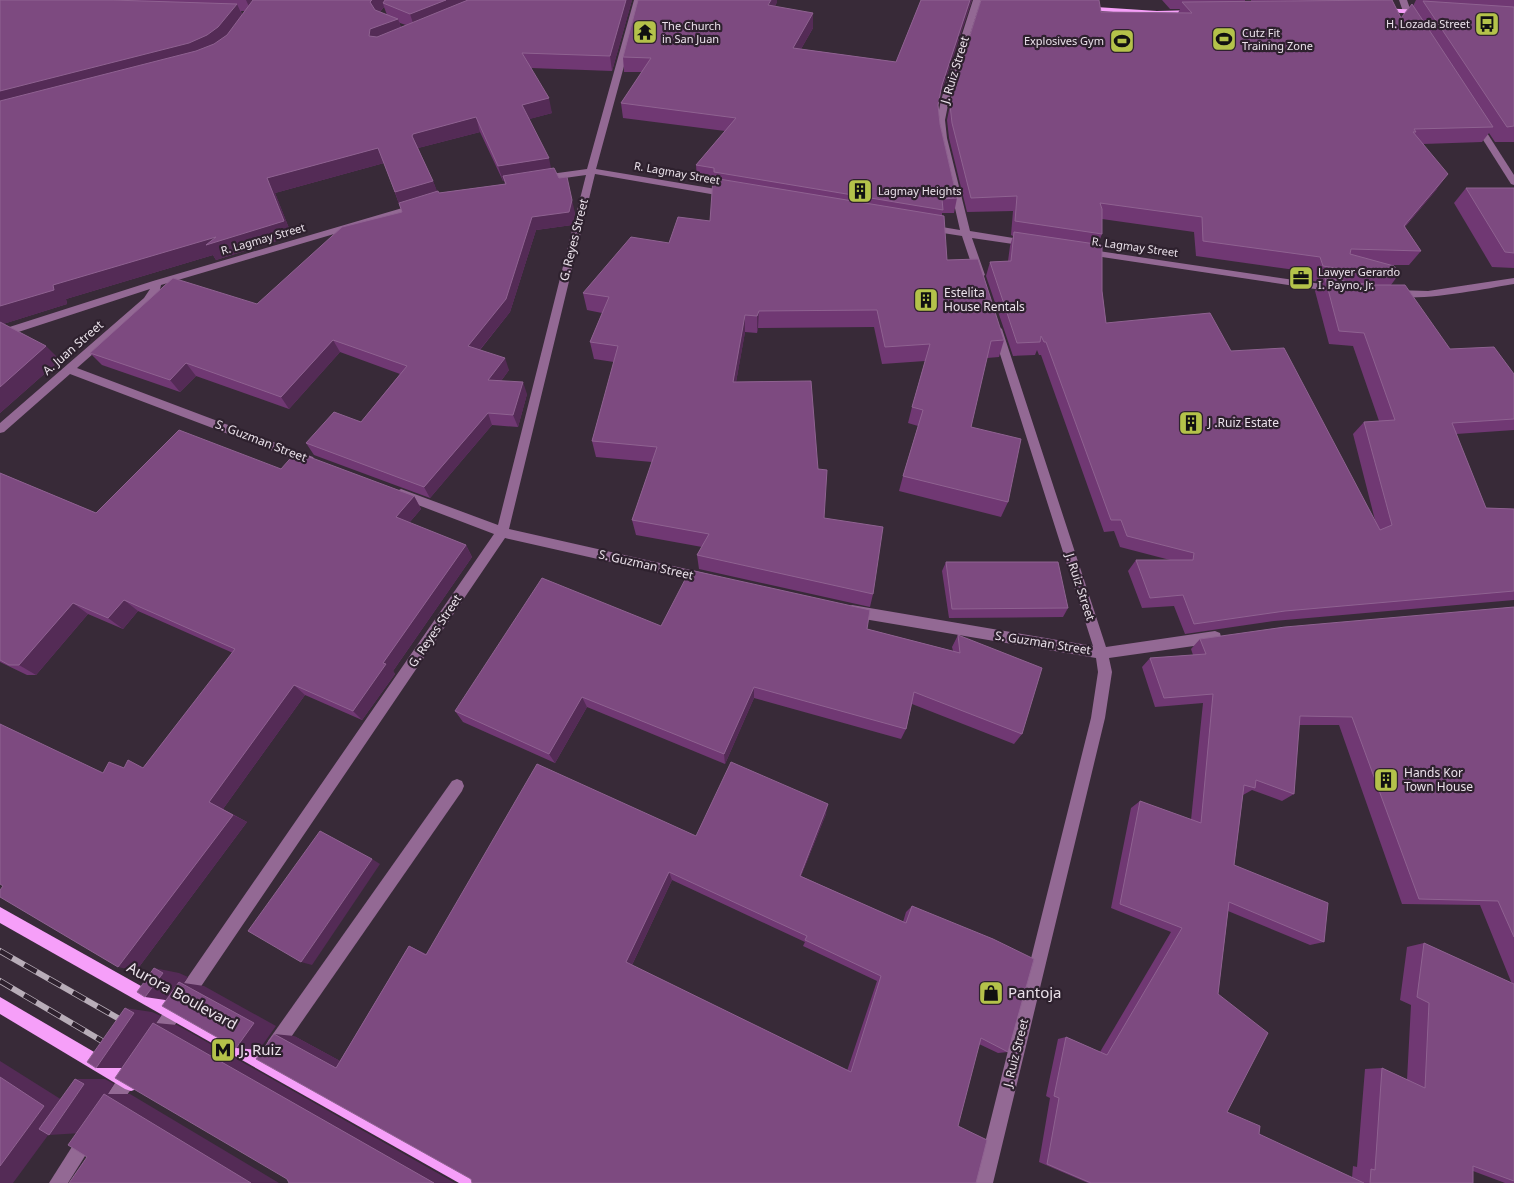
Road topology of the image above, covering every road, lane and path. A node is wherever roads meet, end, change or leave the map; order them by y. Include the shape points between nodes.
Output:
1 (638, 0) edge
2 (977, 0) edge
3 (1126, 0) edge
4 (1403, 0) edge
5 (1073, 6) edge
6 (1372, 10) edge
7 (1404, 10) junction
8 (1129, 11) junction
9 (1206, 12) edge
10 (1434, 12) edge
11 (1414, 28) edge
12 (1472, 117) edge
13 (591, 171) junction
14 (535, 180) edge
15 (1514, 182) edge
16 (735, 195) edge
17 (421, 205) edge
18 (917, 226) edge
19 (966, 234) junction
20 (1036, 245) edge
21 (1075, 250) edge
22 (1514, 281) edge
23 (157, 283) junction
24 (983, 286) edge
25 (1342, 290) edge
26 (1380, 293) edge
27 (992, 314) edge
28 (0, 334) edge
29 (69, 369) junction
30 (0, 429) edge
31 (318, 463) edge
32 (392, 491) edge
33 (502, 532) junction
34 (721, 582) edge
35 (844, 609) edge
36 (1226, 635) edge
37 (1102, 653) junction
38 (457, 786) dead end
39 (0, 916) edge
40 (0, 1005) edge
41 (174, 1014) junction
42 (262, 1064) junction
43 (126, 1081) junction
44 (143, 1090) edge
45 (58, 1183) edge
46 (476, 1183) edge
47 (984, 1183) edge

1 - 13 street, G. Reyes Street
2 - 19 street, J. Ruiz Street via 941,120
3 - 8 main road
4 - 7 street
5 - 8 main road
6 - 7 main road
7 - 10 main road
7 - 11 street
8 - 9 main road
12 - 15 street
13 - 14 street, R. Lagmay Street
13 - 16 street, R. Lagmay Street
13 - 33 street, G. Reyes Street
17 - 23 street, R. Lagmay Street
18 - 19 street
19 - 20 street
19 - 24 street, J. Ruiz Street
21 - 25 street, R. Lagmay Street
22 - 26 street via 1428,294
23 - 28 street, R. Lagmay Street
23 - 29 street, A. Juan Street via 148,300
27 - 37 street, J. Ruiz Street
29 - 30 street, A. Juan Street
29 - 31 street, S. Guzman Street
32 - 33 street, S. Guzman Street
33 - 34 street, S. Guzman Street
33 - 41 street, G. Reyes Street
35 - 37 street, S. Guzman Street
36 - 37 street, S. Guzman Street
37 - 47 street, J. Ruiz Street via 1105,672 1098,718
38 - 42 street
39 - 41 main road, Aurora Boulevard
40 - 43 main road
41 - 42 main road, Aurora Boulevard
41 - 43 street, G. Reyes Street
42 - 46 main road, Aurora Boulevard
43 - 44 main road
43 - 45 street, G. Reyes Street

